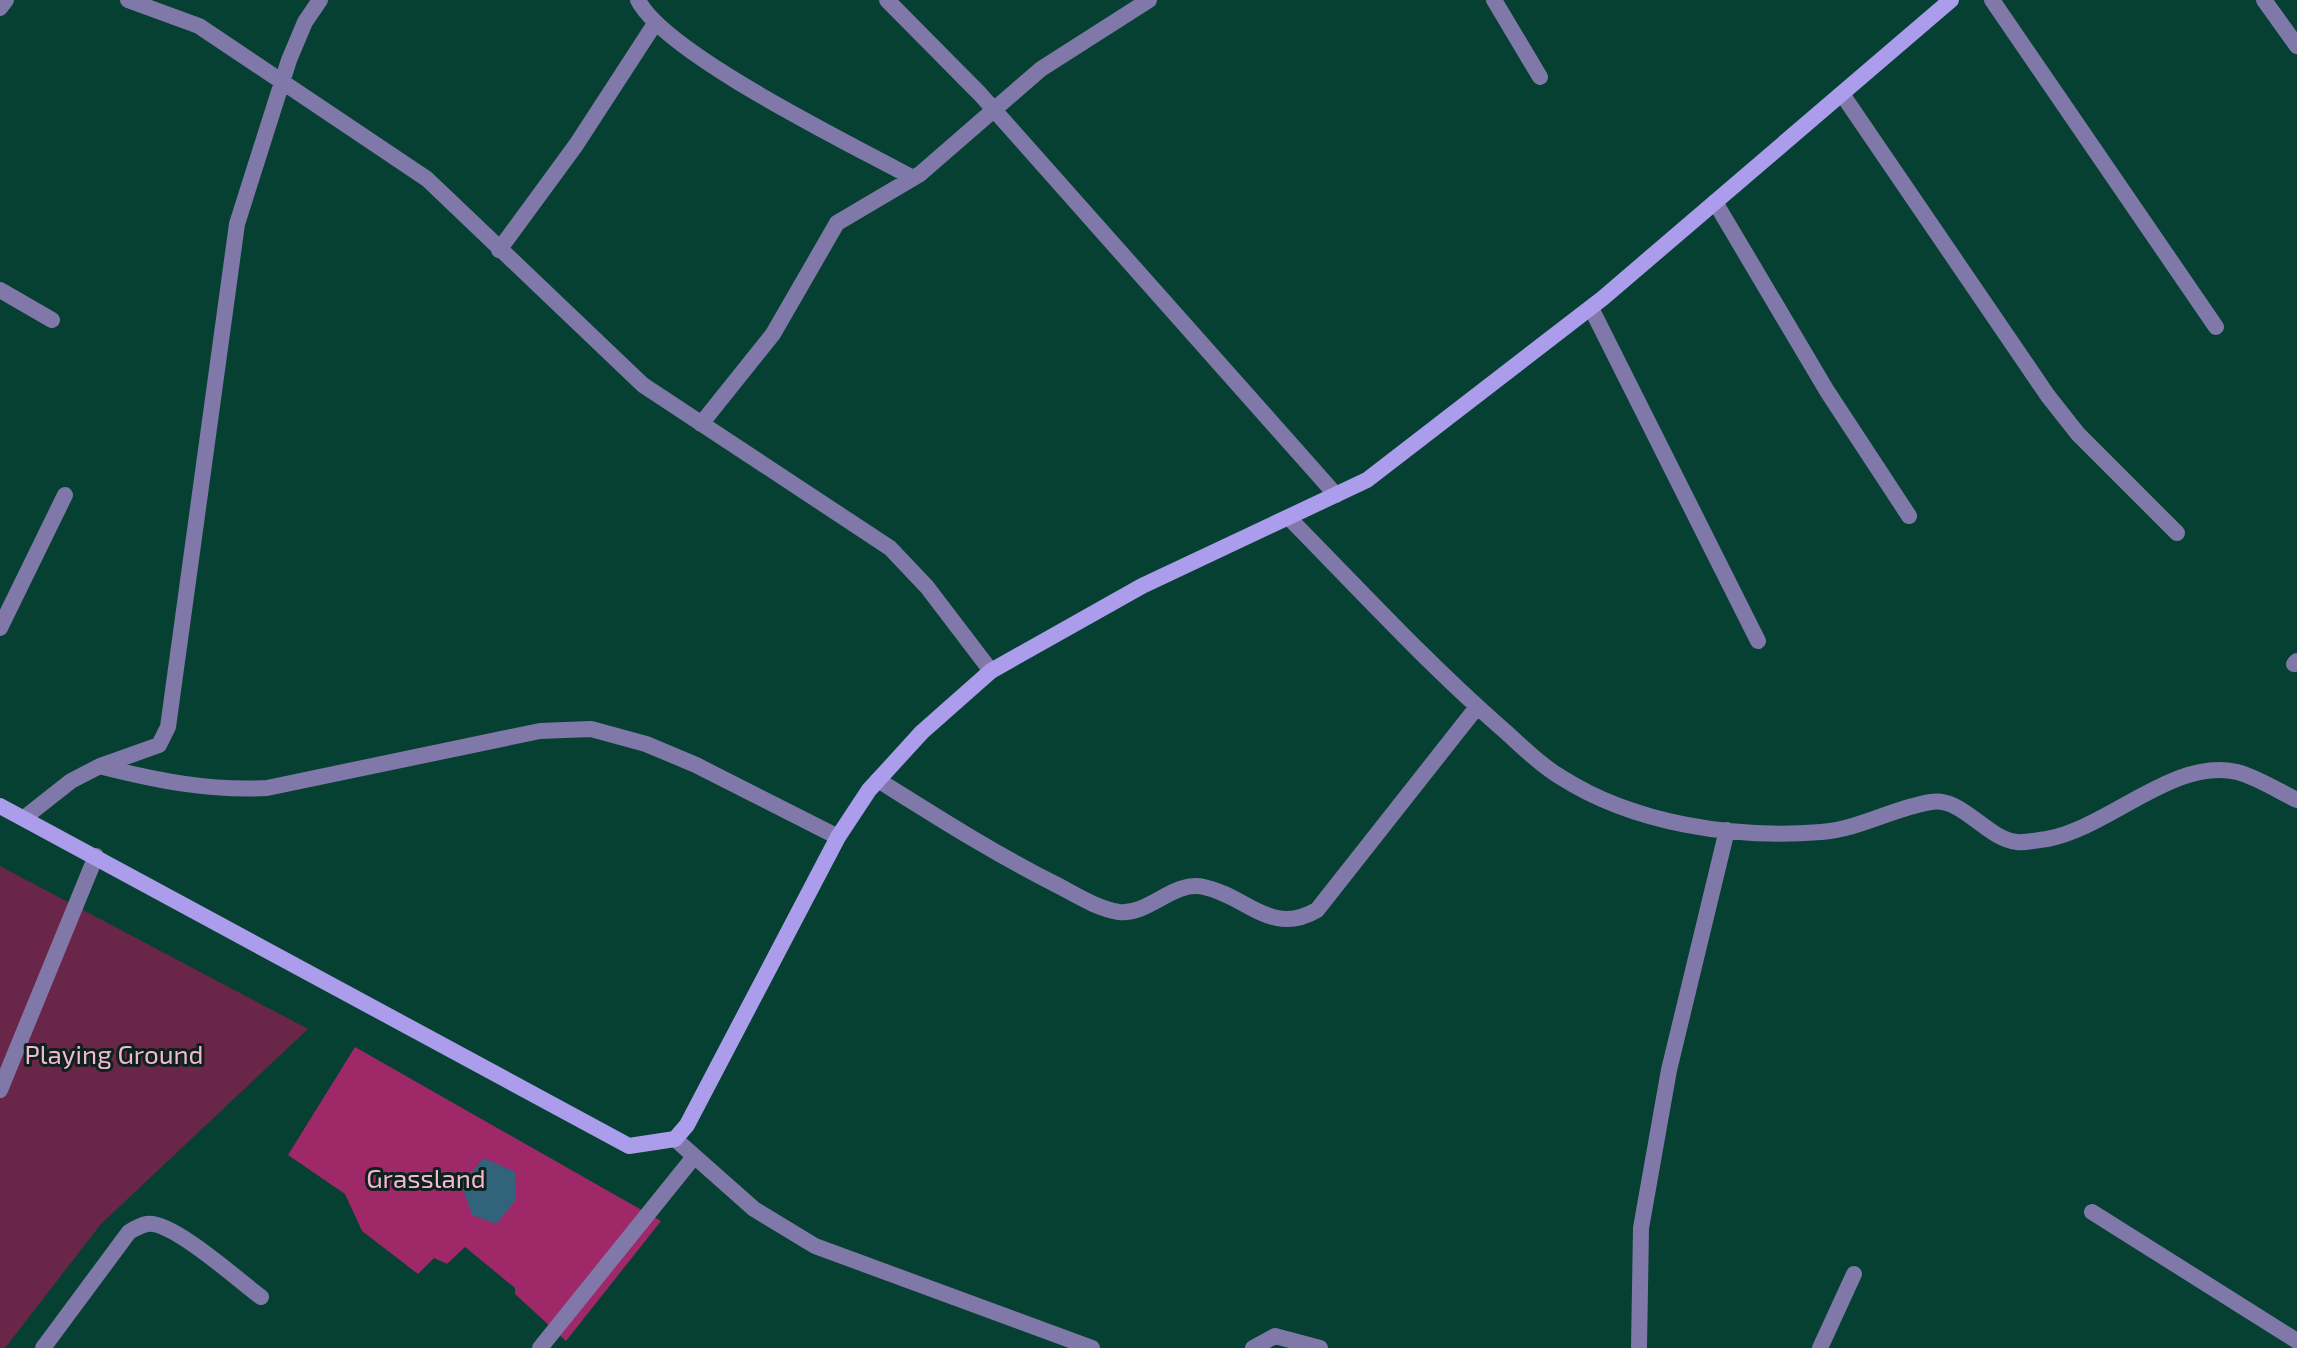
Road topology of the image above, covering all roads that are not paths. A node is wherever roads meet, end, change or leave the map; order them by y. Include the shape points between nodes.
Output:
1 (6, 0) edge
2 (128, 0) edge
3 (320, 0) edge
4 (638, 0) edge
5 (887, 0) edge
6 (1149, 0) edge
7 (1494, 0) edge
8 (1951, 0) edge
9 (1992, 0) edge
10 (2264, 0) edge
11 (0, 8) edge
12 (654, 25) junction
13 (2297, 46) edge
14 (1540, 77) dead end
15 (283, 81) junction
16 (1842, 94) junction
17 (996, 112) junction
18 (913, 178) junction
19 (1715, 202) junction
20 (499, 250) junction
21 (0, 290) edge
22 (1591, 308) junction
23 (52, 320) dead end
24 (2216, 327) dead end
25 (701, 424) junction
26 (65, 495) dead end
27 (1336, 495) junction
28 (1909, 516) dead end
29 (1289, 518) junction
30 (2177, 533) dead end
31 (0, 628) edge
32 (1758, 641) dead end
33 (991, 671) junction
34 (1477, 707) junction
35 (100, 766) junction
36 (878, 780) junction
37 (2297, 800) edge
38 (0, 806) edge
39 (24, 818) junction
40 (1727, 830) junction
41 (838, 837) junction
42 (96, 856) junction
43 (0, 1090) edge
44 (675, 1139) junction
45 (693, 1158) junction
46 (2092, 1212) dead end
47 (1854, 1274) dead end
48 (261, 1297) dead end
49 (2297, 1341) edge
50 (43, 1348) edge
51 (540, 1348) edge
52 (1092, 1348) edge
53 (1253, 1348) edge
54 (1320, 1348) edge
55 (1639, 1348) edge
56 (1820, 1348) edge

1 - 11 street
2 - 15 street via 199,26
3 - 15 street via 305,22
4 - 12 street
5 - 17 street
6 - 17 street via 1041,69
7 - 14 street
8 - 16 street
9 - 24 street
10 - 13 street
12 - 18 street via 728,76
12 - 20 street
15 - 20 street via 427,179
15 - 35 street via 237,224 168,727 159,745
16 - 19 street
16 - 30 street via 2048,396 2078,434
17 - 18 street
17 - 27 street
18 - 25 street via 837,223 773,334
19 - 22 street
19 - 28 street via 1827,391
20 - 25 street via 643,385
21 - 23 street
22 - 27 street via 1367,480
22 - 32 street
25 - 33 street via 890,548
26 - 31 street
27 - 29 street
29 - 33 street via 1142,586
29 - 34 street
33 - 36 street
34 - 36 street via 1317,910 1299,920 1279,920 1203,886 1179,890 1141,911 1117,912 995,854
34 - 40 street via 1556,775 1582,790 1646,815
35 - 39 street
35 - 41 street via 178,785 267,788 540,731 591,729 696,765
36 - 41 street
37 - 40 street via 2238,773 2209,769 2050,839 2016,842 1935,801 1860,826 1823,832
38 - 39 street
39 - 42 street
40 - 55 street via 1669,1070 1641,1228
41 - 44 street
42 - 43 street
42 - 44 street via 629,1146
44 - 45 street
45 - 51 street
45 - 52 street via 754,1209 815,1246
46 - 49 street
47 - 56 street
48 - 50 street via 182,1238 148,1224 129,1232
53 - 54 street via 1275,1336

